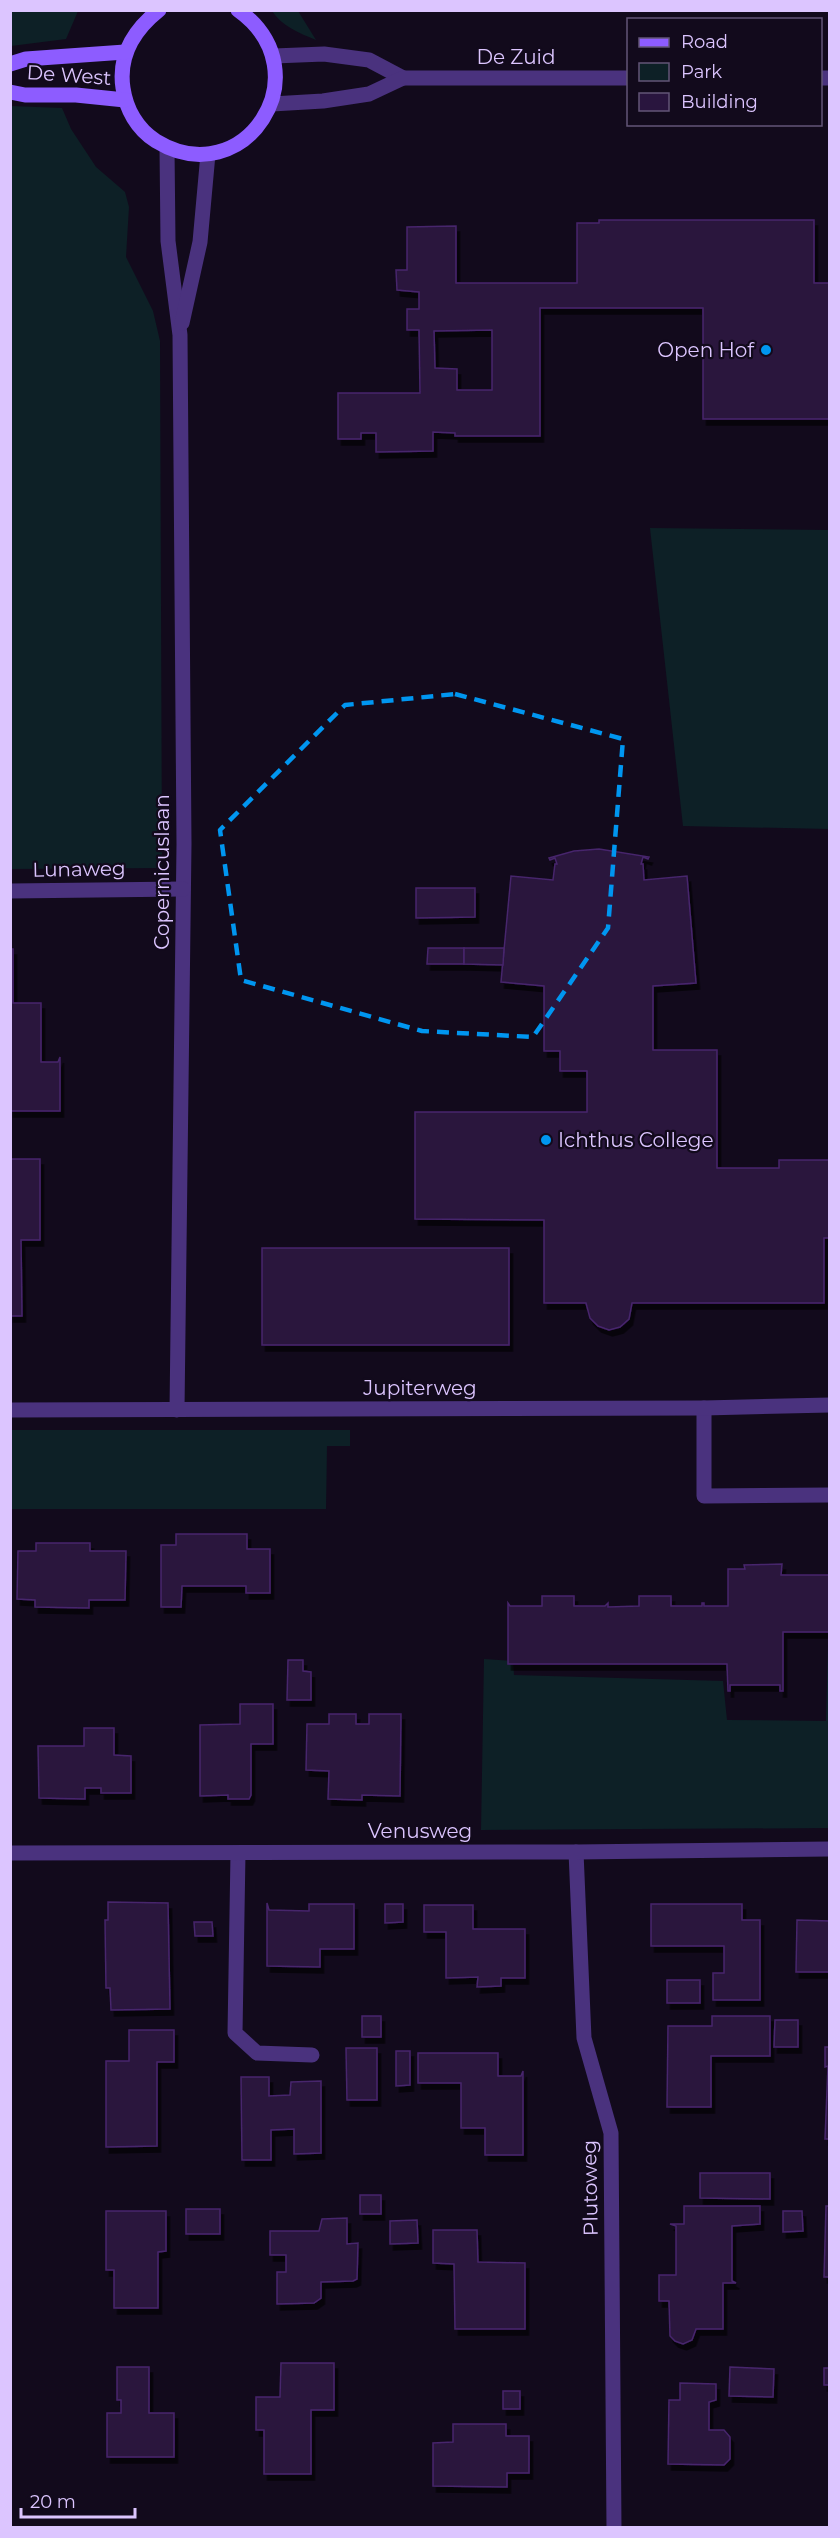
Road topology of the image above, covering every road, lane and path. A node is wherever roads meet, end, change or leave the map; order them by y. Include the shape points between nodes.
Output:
1 (159, 10) edge
2 (238, 10) edge
3 (125, 52) junction
4 (274, 56) junction
5 (10, 64) edge
6 (403, 78) junction
7 (627, 78) edge
8 (10, 92) edge
9 (125, 100) junction
10 (272, 104) junction
11 (167, 148) junction
12 (208, 154) junction
13 (180, 335) junction
14 (183, 889) junction
15 (10, 891) edge
16 (830, 1405) edge
17 (704, 1408) junction
18 (10, 1410) edge
19 (177, 1410) junction
20 (830, 1495) edge
21 (830, 1848) edge
22 (576, 1852) junction
23 (10, 1853) edge
24 (238, 1853) junction
25 (312, 2055) dead end
26 (614, 2528) edge

1 - 3 main road via 138,28
2 - 4 main road via 265,36
3 - 5 main road, De West via 26,59
3 - 9 main road via 121,76
4 - 6 street, De Zuid via 324,54 369,60
4 - 10 main road via 277,80
6 - 7 street, De Zuid
6 - 10 street, De Zuid via 369,94
8 - 9 main road, De West
9 - 11 main road via 134,120
10 - 12 main road via 262,123 247,137
11 - 12 main road
11 - 13 street, Copernicuslaan via 168,241
12 - 13 street, Copernicuslaan via 200,242
13 - 14 street, Copernicuslaan
14 - 15 street, Lunaweg
14 - 19 street, Copernicuslaan
16 - 17 street, Jupiterweg
17 - 19 street, Jupiterweg
17 - 20 street via 704,1496
18 - 19 street, Jupiterweg
21 - 22 street, Venusweg
22 - 24 street, Venusweg
22 - 26 street, Plutoweg via 584,2038 610,2133
23 - 24 street, Venusweg
24 - 25 street via 235,2033 258,2053

